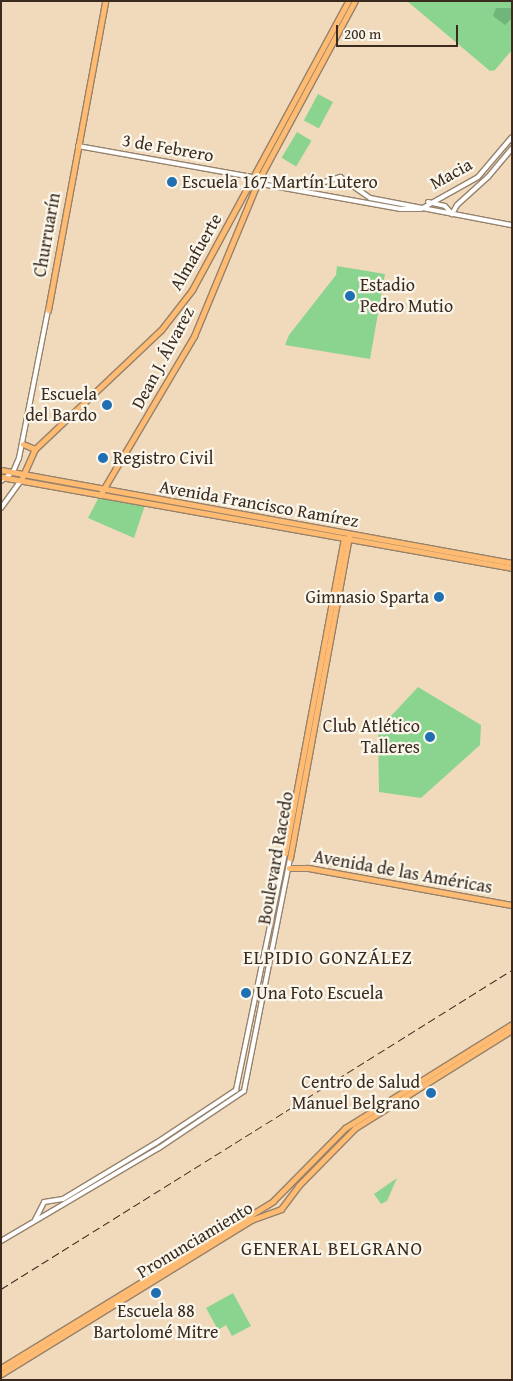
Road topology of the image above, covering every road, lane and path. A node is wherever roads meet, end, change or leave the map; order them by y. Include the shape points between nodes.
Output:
1 (105, 1) edge
2 (348, 1) edge
3 (355, 1) edge
4 (512, 137) edge
5 (78, 146) junction
6 (512, 148) edge
7 (256, 180) junction
8 (428, 202) junction
9 (421, 209) junction
10 (452, 214) junction
11 (512, 225) edge
12 (48, 310) joint
13 (23, 444) junction
14 (35, 449) junction
15 (1, 470) edge
16 (13, 472) junction
17 (22, 478) junction
18 (3, 479) edge
19 (101, 492) junction
20 (1, 508) edge
21 (347, 537) junction
22 (512, 563) edge
23 (512, 568) edge
24 (285, 852) junction
25 (290, 858) junction
26 (296, 866) junction
27 (289, 868) junction
28 (282, 869) junction
29 (512, 906) edge
30 (512, 1024) edge
31 (512, 1030) edge
32 (50, 1202) junction
33 (42, 1207) junction
34 (53, 1210) junction
35 (49, 1213) junction
36 (36, 1220) junction
37 (1, 1241) edge
38 (1, 1368) edge
39 (1, 1374) edge

1 - 5 main road, Churruarín
2 - 7 main road, Almafuerte
3 - 7 main road, Almafuerte
4 - 8 street, Macia via 478,177
5 - 7 street, 3 de Febrero
5 - 12 main road, Churruarín
6 - 10 street, Macia via 488,177 457,204
7 - 9 street via 401,209
7 - 9 street via 313,188 340,177 370,198
7 - 14 main road, Almafuerte via 198,282 166,325
7 - 19 main road, Dean J. Álvarez via 194,336
8 - 9 street, Macia
8 - 10 street via 445,206
9 - 10 street
10 - 11 street
12 - 13 street, Churruarín
13 - 14 main road
13 - 16 street, Churruarín
14 - 17 main road, Almafuerte
15 - 16 main road, Avenida Francisco Ramírez
16 - 17 main road, Avenida Francisco Ramírez
16 - 18 street
17 - 18 main road, Avenida Francisco Ramírez
17 - 19 main road, Avenida Francisco Ramírez
17 - 20 street
19 - 21 main road, Avenida Francisco Ramírez
21 - 22 main road, Avenida Francisco Ramírez
21 - 23 main road, Avenida Francisco Ramírez
21 - 24 main road, Boulevard Racedo
21 - 25 main road, Boulevard Racedo
24 - 25 street
24 - 28 street, Boulevard Racedo
25 - 26 street
25 - 27 street, Boulevard Racedo
26 - 27 main road, Avenida de las Américas
26 - 29 main road, Avenida de las Américas
27 - 28 street
27 - 34 street, Boulevard Racedo via 244,1091 175,1138
28 - 32 street, Boulevard Racedo via 236,1090 156,1143 63,1199
30 - 38 main road, Pronunciamiento via 352,1123 273,1201
31 - 39 main road, Pronunciamiento via 355,1128 299,1185 281,1209 251,1220
32 - 33 street, Boulevard Racedo via 44,1202
32 - 34 street
33 - 35 street
33 - 36 street
34 - 35 street, Boulevard Racedo
35 - 36 street, Boulevard Racedo
36 - 37 street, Boulevard Racedo

